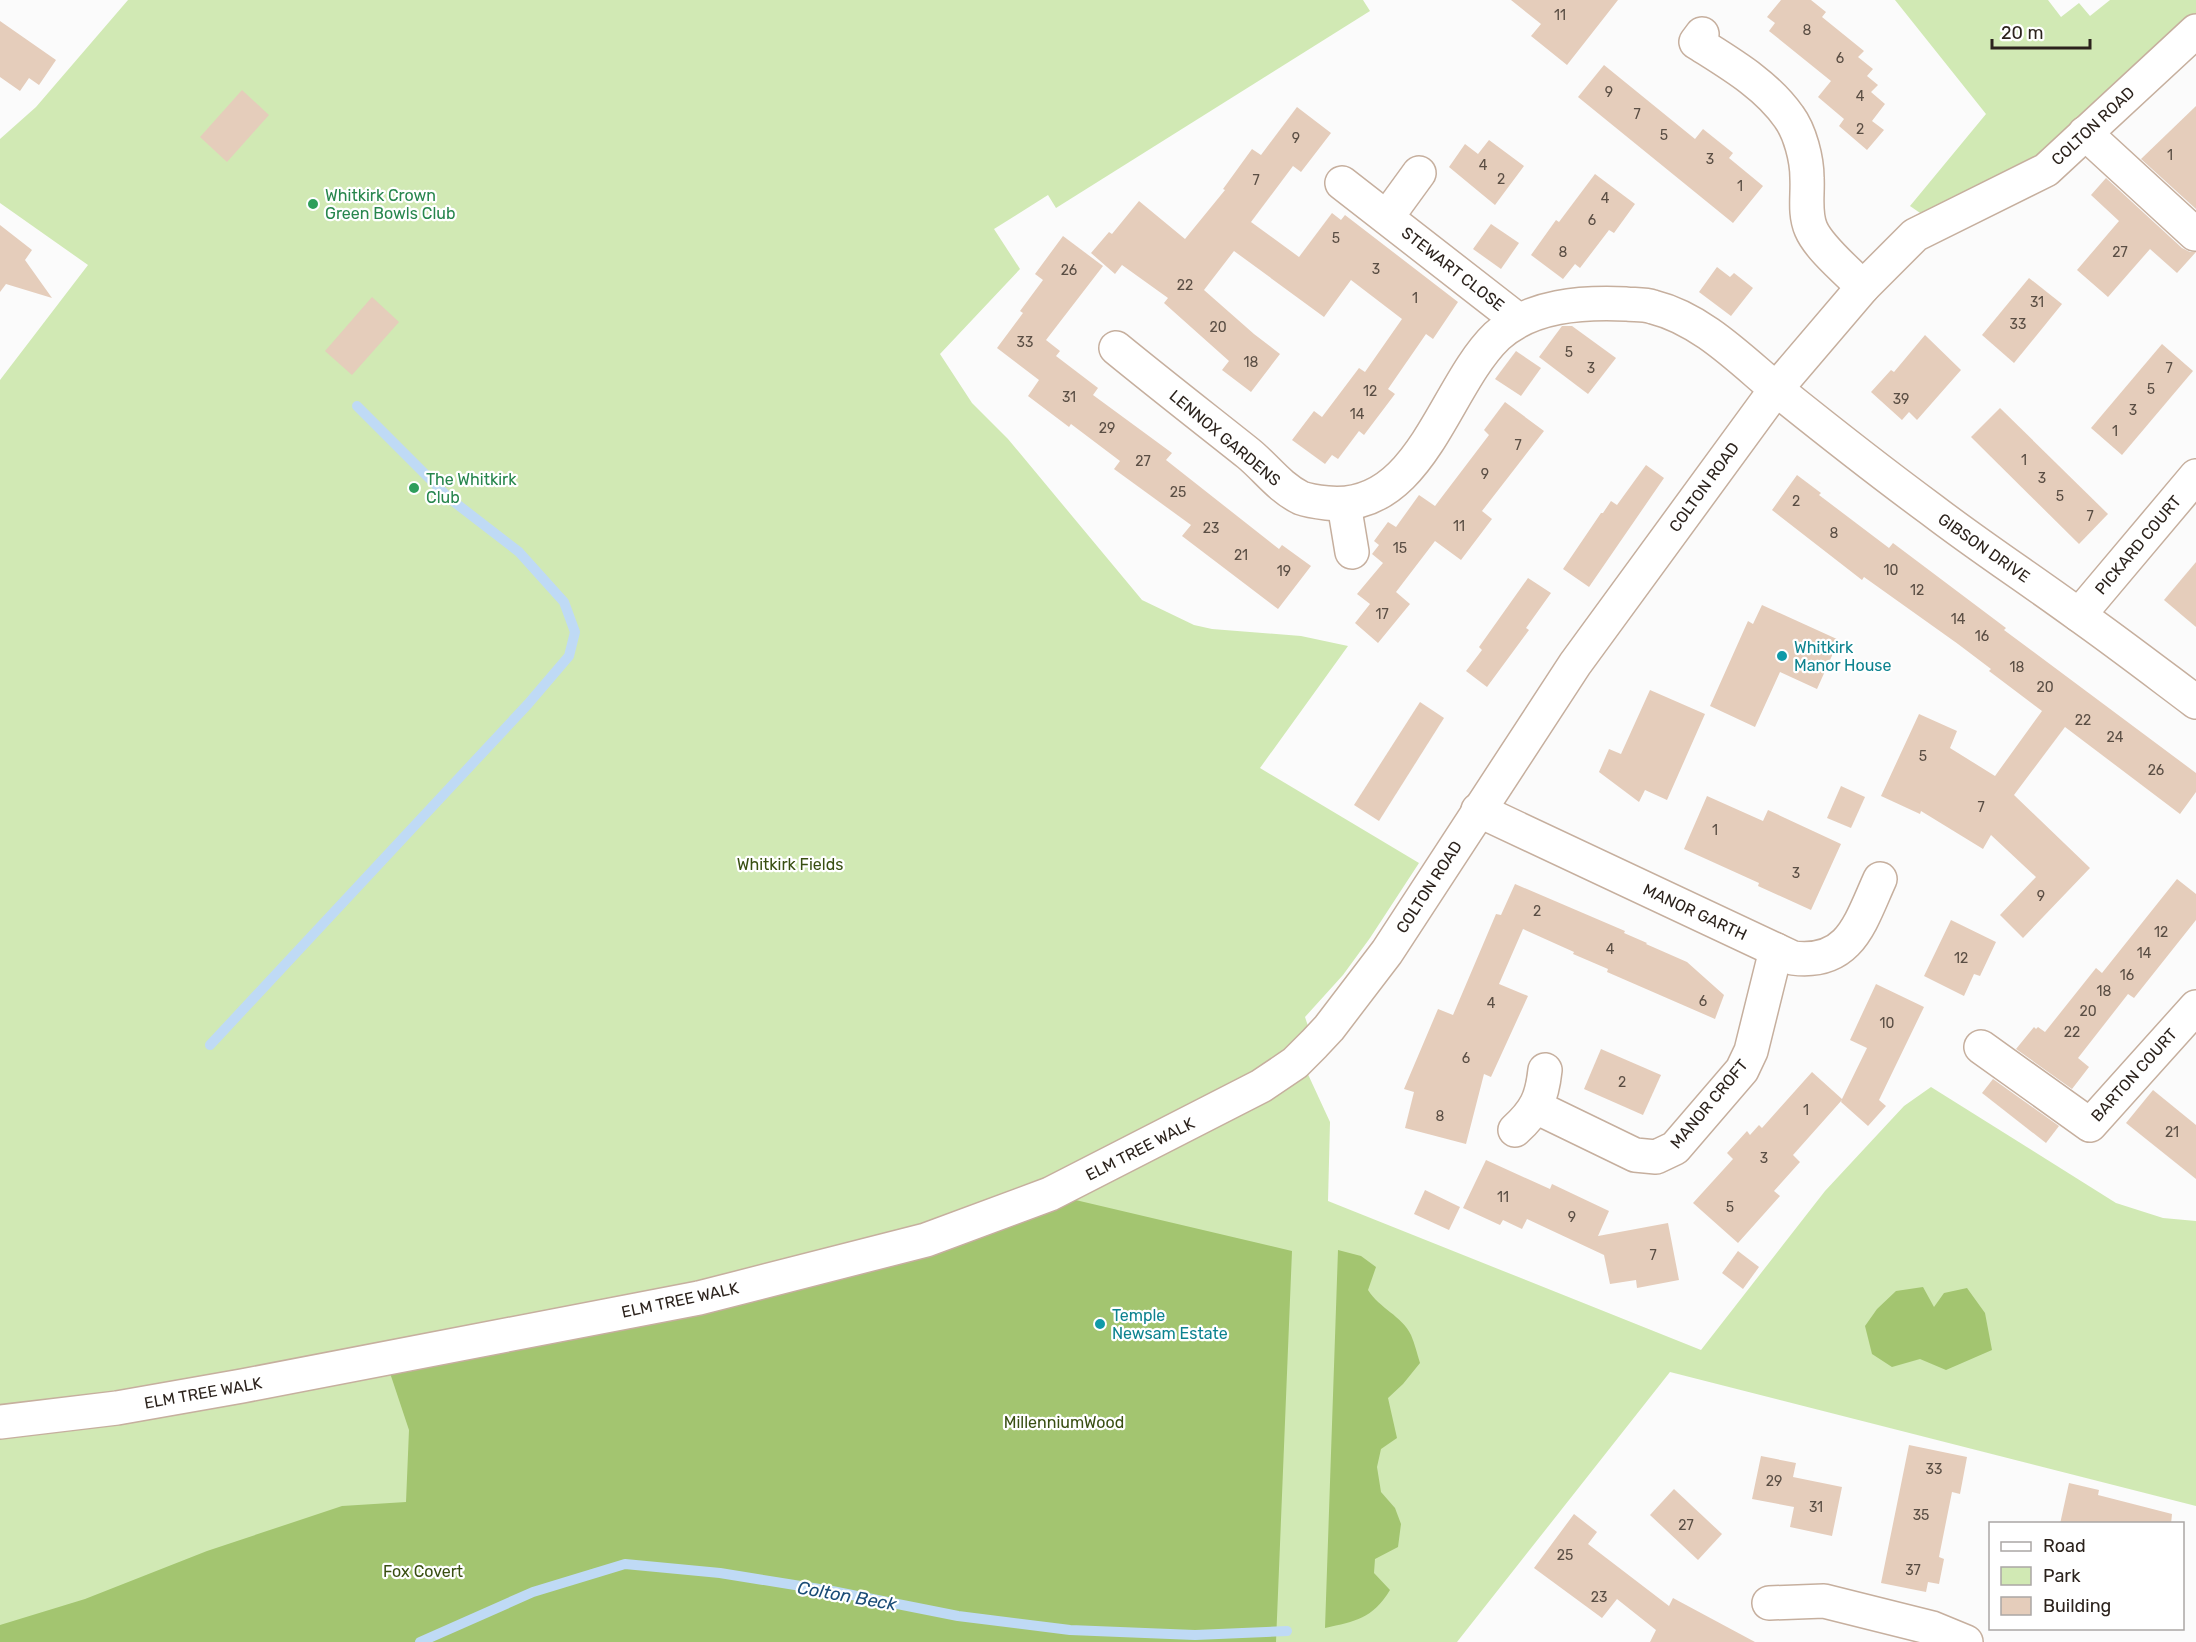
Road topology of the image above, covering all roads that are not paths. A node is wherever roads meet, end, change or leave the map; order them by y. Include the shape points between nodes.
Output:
1 (2196, 31) edge
2 (1702, 34) dead end
3 (2085, 133) junction
4 (1419, 172) dead end
5 (1342, 183) dead end
6 (1387, 217) junction
7 (2195, 234) edge
8 (1863, 287) junction
9 (1518, 320) junction
10 (1116, 348) dead end
11 (1776, 389) junction
12 (2196, 476) edge
13 (1344, 504) junction
14 (1352, 552) dead end
15 (2079, 615) junction
16 (2196, 702) edge
17 (1478, 810) junction
18 (1880, 879) dead end
19 (1776, 950) junction
20 (2196, 1007) edge
21 (1314, 1044) joint
22 (1981, 1047) dead end
23 (1545, 1070) dead end
24 (0, 1422) edge
25 (1769, 1603) dead end
26 (1966, 1642) edge

1 - 3 street, COLTON ROAD
2 - 8 street via 1696,42 1772,96 1791,118 1808,176 1806,208 1811,229
3 - 7 street
3 - 8 street, COLTON ROAD via 2046,170 1915,234
4 - 6 street, STEWART CLOSE
5 - 6 street, STEWART CLOSE
6 - 9 street, STEWART CLOSE
8 - 11 street, COLTON ROAD
9 - 11 street, LENNOX GARDENS via 1551,309 1597,303 1651,306 1685,320 1720,342
9 - 13 street, LENNOX GARDENS via 1479,356 1414,462 1383,491
10 - 13 street, LENNOX GARDENS via 1254,458 1277,483 1308,501
11 - 15 street, GIBSON DRIVE via 1933,511
11 - 17 street, COLTON ROAD via 1575,664
12 - 15 street, PICKARD COURT
13 - 14 street
15 - 16 street, GIBSON DRIVE
17 - 19 street, MANOR GARTH
17 - 21 street, COLTON ROAD via 1387,952
18 - 19 street, MANOR GARTH via 1852,937 1840,949 1809,960
19 - 23 street, MANOR CROFT via 1757,1031 1742,1070 1666,1154 1635,1155 1525,1119 1542,1090
20 - 22 street, BARTON COURT via 2090,1125
21 - 24 street, ELM TREE WALK via 1261,1086 1154,1142 1050,1194 926,1240 699,1298 219,1390 117,1408
25 - 26 street via 1824,1601 1932,1628

